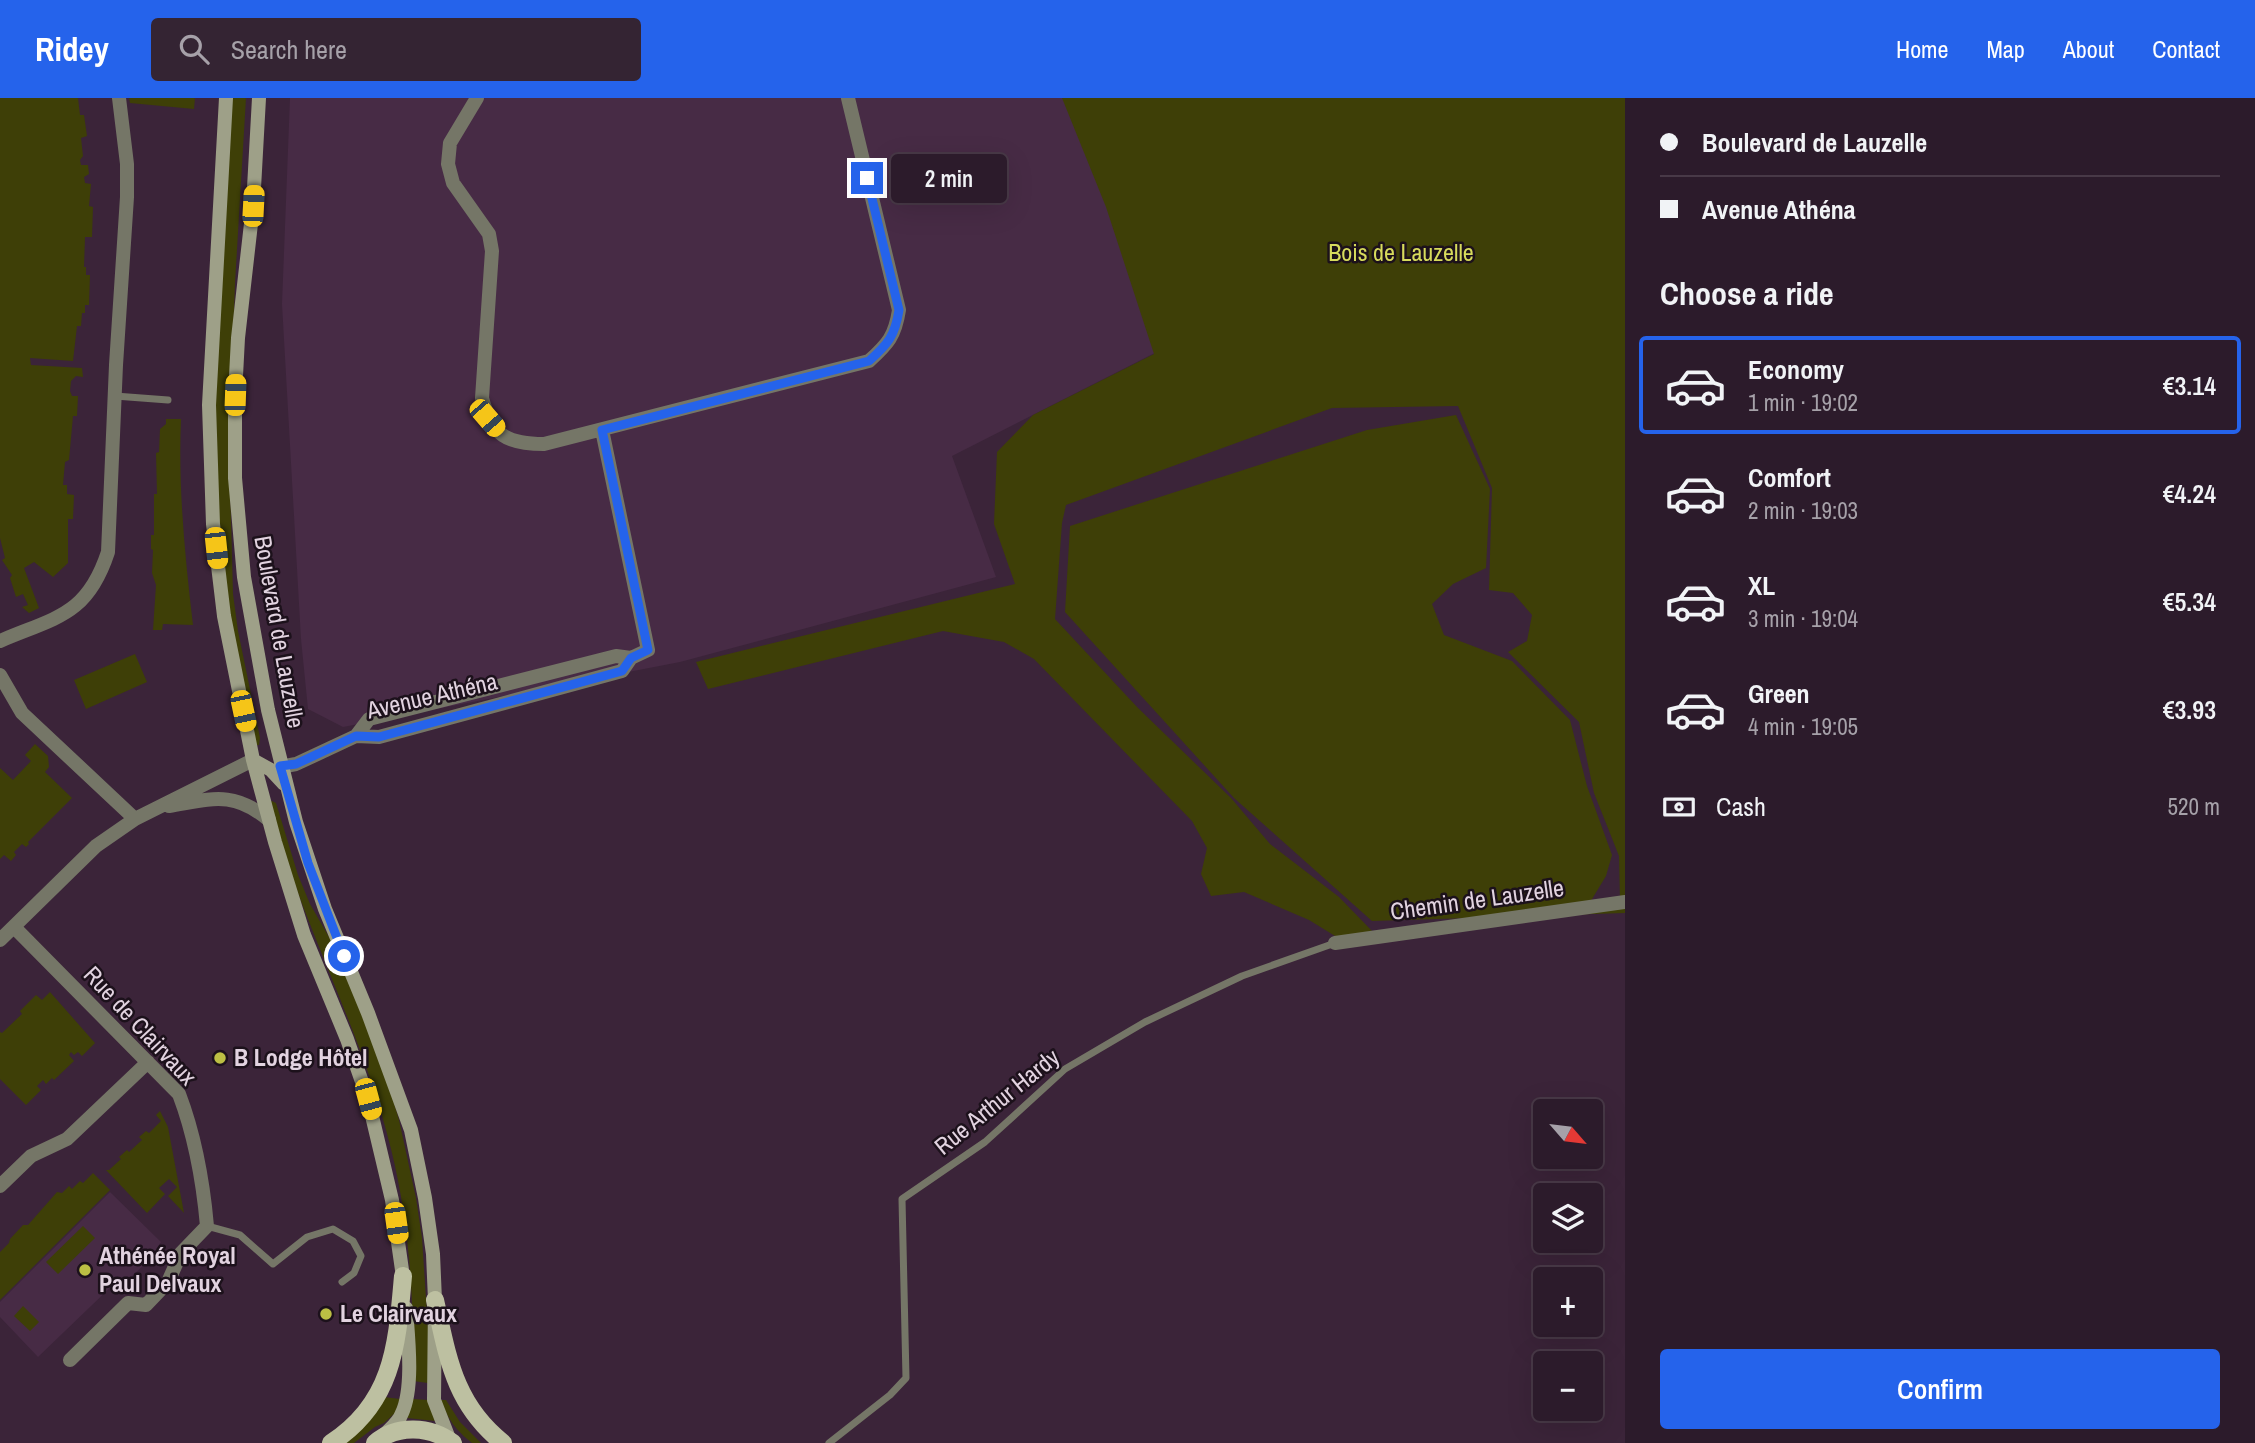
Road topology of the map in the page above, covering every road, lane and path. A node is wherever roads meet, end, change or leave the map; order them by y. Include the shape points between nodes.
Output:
1 (119, 98) edge
2 (226, 98) edge
3 (259, 98) edge
4 (477, 98) edge
5 (848, 98) edge
6 (115, 396) junction
7 (168, 400) dead end
8 (602, 430) junction
9 (0, 641) edge
10 (0, 675) edge
11 (253, 761) junction
12 (280, 766) junction
13 (285, 785) junction
14 (160, 807) junction
15 (135, 819) junction
16 (269, 820) junction
17 (1625, 902) edge
18 (14, 927) junction
19 (0, 940) edge
20 (1335, 943) joint
21 (148, 1062) junction
22 (0, 1185) edge
23 (207, 1226) junction
24 (403, 1276) junction
25 (342, 1282) dead end
26 (435, 1300) junction
27 (70, 1360) dead end
28 (380, 1439) edge
29 (452, 1442) edge
30 (331, 1443) edge
31 (503, 1443) edge
32 (829, 1443) edge

1 - 6 street via 127,164
2 - 11 main road, Boulevard de Lauzelle via 209,405 211,485 225,616
3 - 12 main road, Boulevard de Lauzelle via 251,236 238,338 235,478 244,577
4 - 8 street via 450,143 448,164 453,183 489,234 492,251 482,398 487,418 502,435 519,444 544,444
5 - 8 street via 899,310 887,344 869,361
6 - 7 lane
6 - 9 street via 108,552 100,575 88,596 74,608
8 - 12 street, Avenue Athéna via 648,650 631,658 622,671 379,737 356,736 296,764
10 - 15 street via 22,713
11 - 13 main road via 271,770
11 - 14 street
11 - 16 main road, Boulevard de Lauzelle
12 - 13 main road, Boulevard de Lauzelle
13 - 26 main road, Boulevard de Lauzelle via 308,863 411,1130 433,1254
14 - 15 street
14 - 16 street via 235,799
15 - 18 street via 96,846
16 - 24 main road, Boulevard de Lauzelle via 304,934 368,1099 392,1200
17 - 20 street, Chemin de Lauzelle
18 - 19 street
18 - 21 street, Rue de Clairvaux
20 - 32 lane, Rue Arthur Hardy via 1242,976 1145,1022 1065,1069 985,1142 902,1199 906,1378
21 - 22 street via 67,1139 31,1156
21 - 23 street, Rue de Clairvaux via 179,1094 191,1125
23 - 25 lane via 240,1235 273,1264 307,1237 333,1229 353,1241 361,1256 354,1273
23 - 27 street via 181,1252 168,1282 146,1305 128,1303
24 - 28 main road, Boulevard de Lauzelle via 407,1394 399,1419
24 - 30 main road via 396,1350 389,1374 359,1420
26 - 29 main road, Boulevard de Lauzelle via 434,1400
26 - 31 main road via 459,1391 474,1416
28 - 29 main road via 401,1430 418,1430

